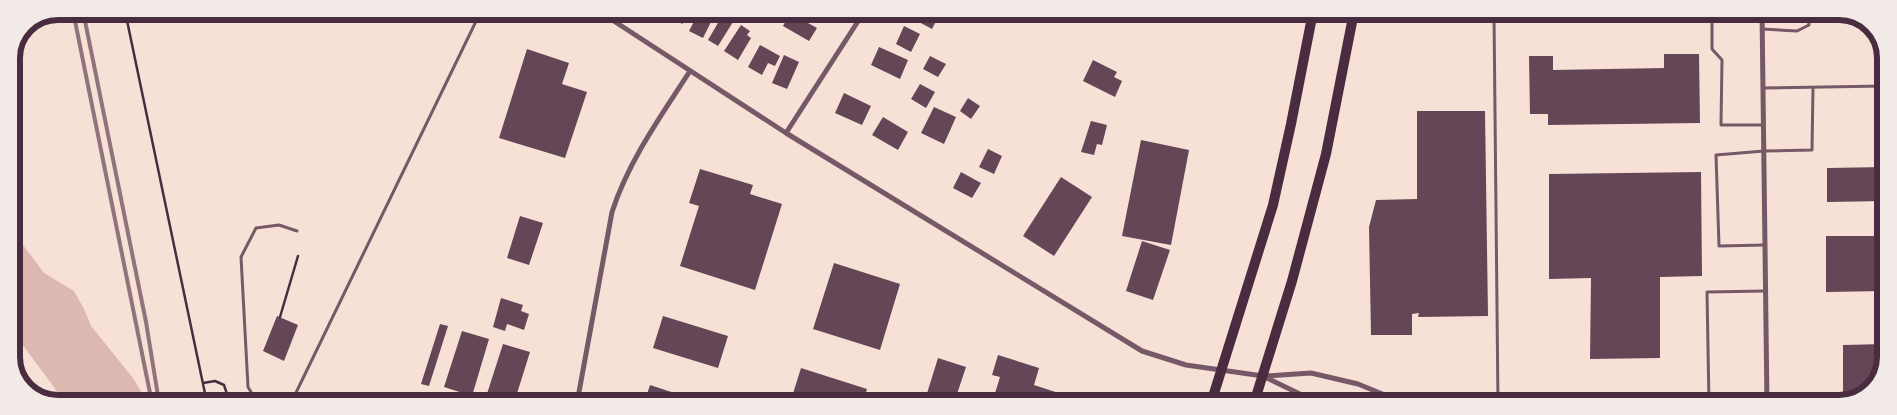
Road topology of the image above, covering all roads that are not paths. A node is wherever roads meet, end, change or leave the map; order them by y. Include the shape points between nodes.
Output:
1 (477, 20) edge
2 (615, 20) edge
3 (859, 20) edge
4 (1311, 20) edge
5 (1352, 20) edge
6 (1494, 20) edge
7 (1711, 20) edge
8 (1762, 20) edge
9 (1809, 20) edge
10 (1762, 30) junction
11 (690, 71) junction
12 (1877, 86) edge
13 (1763, 88) junction
14 (1813, 88) junction
15 (1764, 125) junction
16 (786, 133) junction
17 (1764, 151) junction
18 (297, 231) dead end
19 (1765, 245) junction
20 (1766, 291) junction
21 (1221, 370) junction
22 (1263, 376) junction
23 (253, 395) edge
24 (295, 395) edge
25 (578, 395) edge
26 (1214, 395) edge
27 (1257, 395) edge
28 (1302, 395) edge
29 (1385, 395) edge
30 (1498, 395) edge
31 (1709, 395) edge
32 (1767, 395) edge

1 - 24 lane
2 - 11 street
3 - 16 street
4 - 21 main road via 1273,205
5 - 22 main road via 1326,154
6 - 30 lane
7 - 15 lane via 1712,49 1722,60 1721,125
8 - 10 street
9 - 10 lane via 1809,24 1797,31
10 - 13 street
11 - 16 street
11 - 25 street via 620,187 612,212
12 - 14 lane
13 - 14 lane
13 - 15 street
14 - 17 lane via 1812,150
15 - 17 street
16 - 21 street via 1142,351 1186,365
17 - 19 street
17 - 19 lane via 1716,155 1719,246
18 - 23 lane via 279,225 256,228 241,258 248,387
19 - 20 street
20 - 31 lane via 1707,292
20 - 32 street
21 - 22 street
21 - 26 main road
22 - 27 main road
22 - 28 street
22 - 29 street via 1311,373 1358,384

